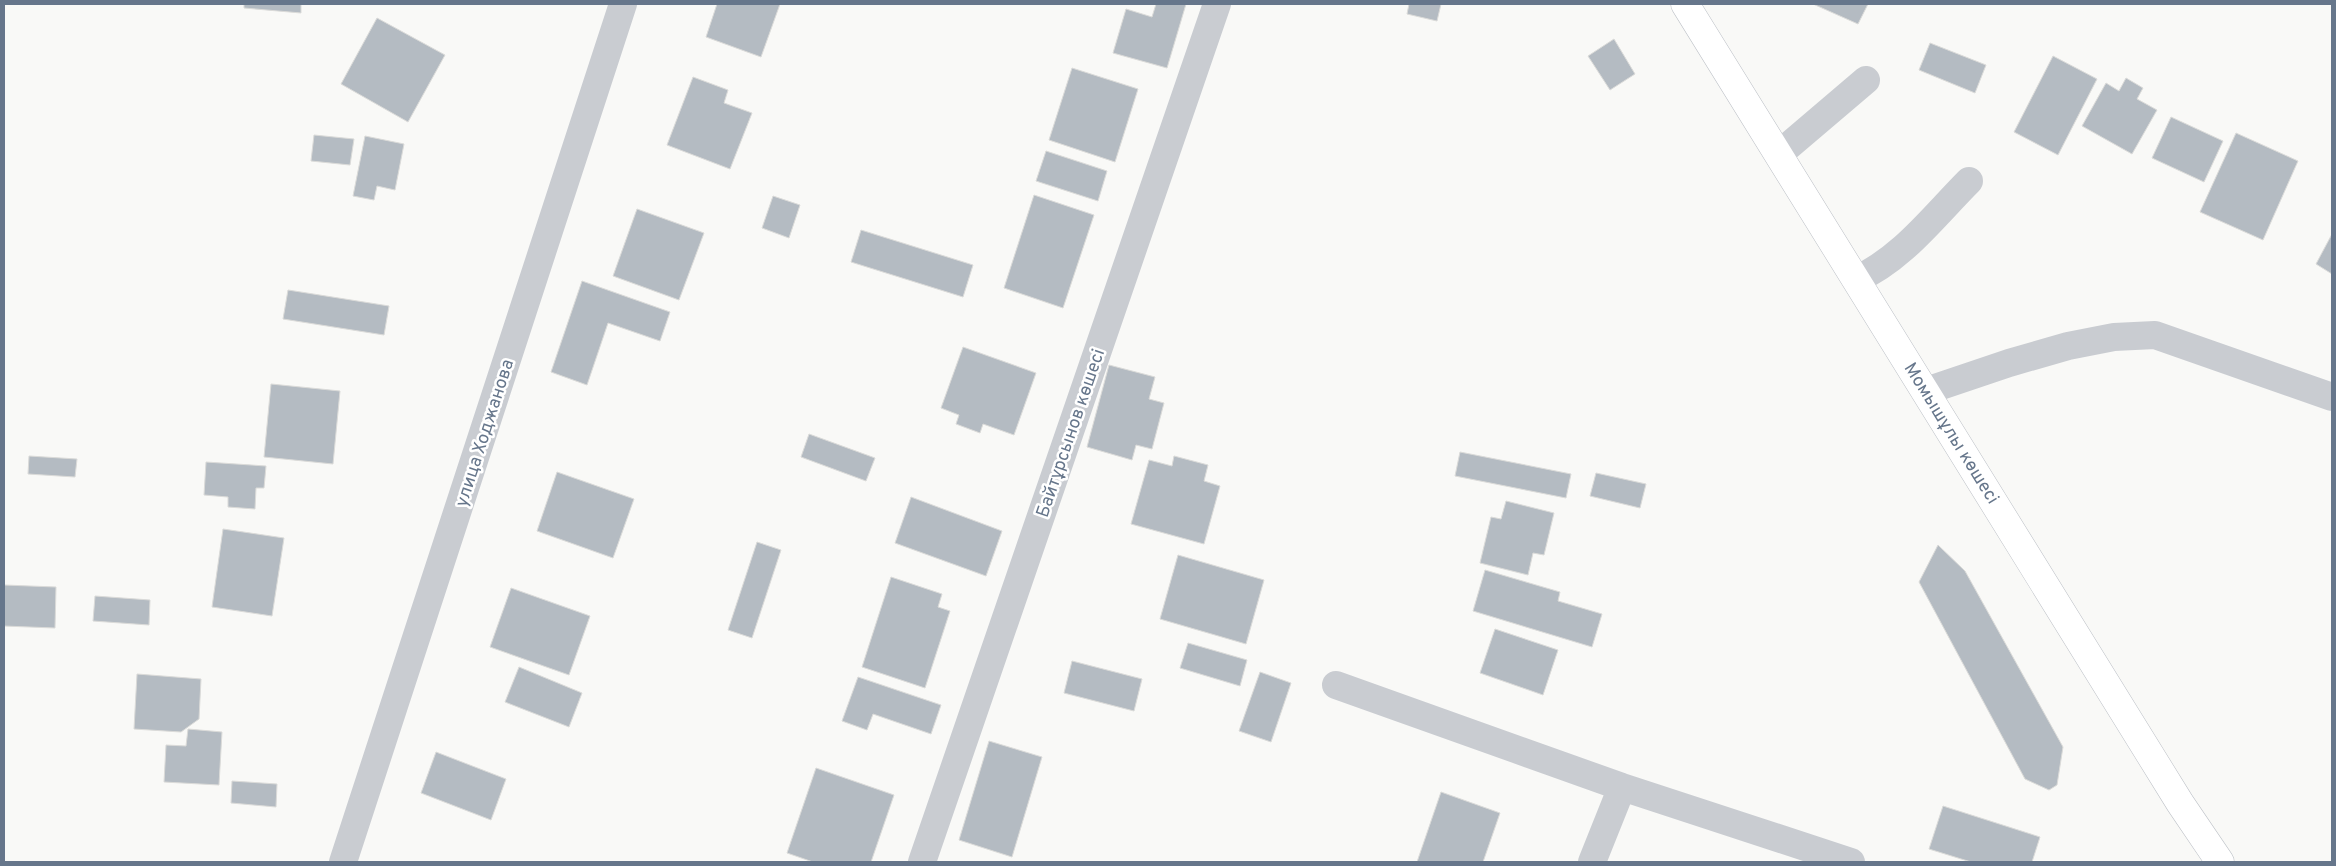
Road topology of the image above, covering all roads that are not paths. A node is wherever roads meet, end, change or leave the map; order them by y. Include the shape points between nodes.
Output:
1 (623, 4) edge
2 (1217, 4) edge
3 (1685, 4) edge
4 (1866, 80) dead end
5 (1779, 154) junction
6 (1968, 181) dead end
7 (1856, 279) junction
8 (1926, 391) junction
9 (2332, 397) edge
10 (1336, 685) dead end
11 (1622, 786) junction
12 (343, 862) edge
13 (922, 862) edge
14 (1592, 862) edge
15 (1851, 862) edge
16 (2220, 862) edge

1 - 12 street, улица Ходжанова
2 - 13 street, Байтұрсынов көшесі
3 - 5 main road, Момышұлы көшесі
4 - 5 street
5 - 7 main road, Момышұлы көшесі
6 - 7 street via 1877,270
7 - 8 main road, Момышұлы көшесі
8 - 9 street via 2068,346 2114,336 2155,335
8 - 16 main road, Момышұлы көшесі via 2180,803
10 - 11 street
11 - 14 street
11 - 15 street

